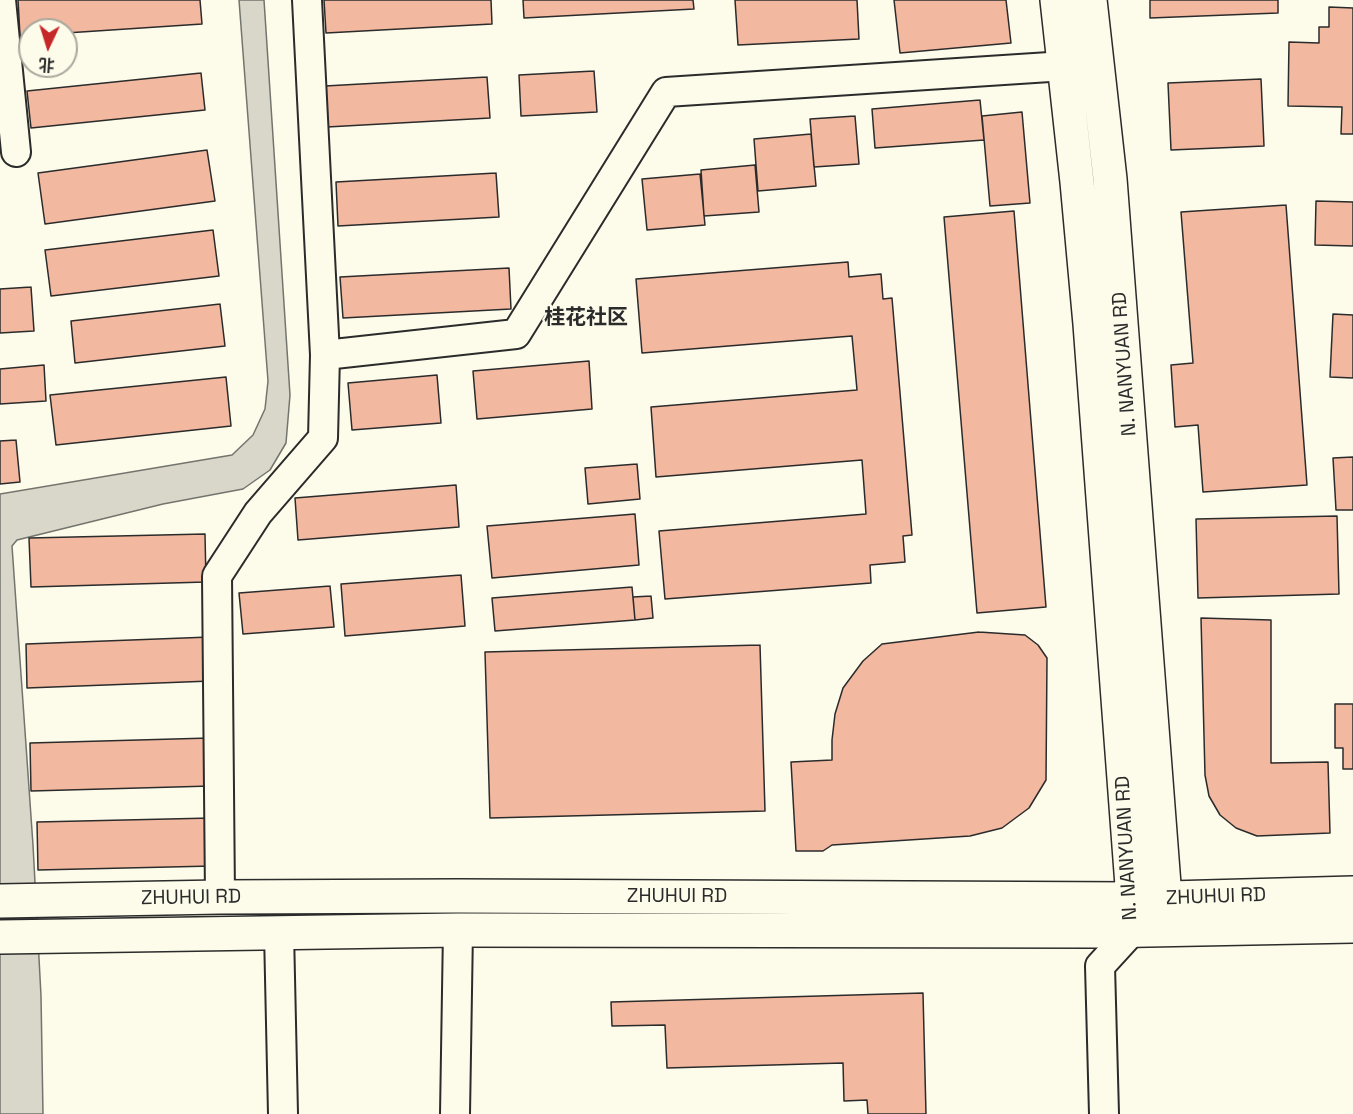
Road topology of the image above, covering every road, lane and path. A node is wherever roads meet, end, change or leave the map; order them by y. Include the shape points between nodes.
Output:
1 (1, 0) edge
2 (307, 0) edge
3 (1057, 0) edge
4 (1090, 0) edge
5 (1065, 66) junction
6 (16, 152) dead end
7 (325, 355) junction
8 (1353, 893) edge
9 (220, 897) junction
10 (1165, 898) junction
11 (0, 901) edge
12 (1132, 915) junction
13 (1353, 926) edge
14 (458, 930) junction
15 (279, 932) junction
16 (0, 937) edge
17 (283, 1114) edge
18 (455, 1114) edge
19 (1104, 1114) edge

1 - 6 street
2 - 7 street
3 - 5 main road, N. NANYUAN RD
4 - 10 main road, N. NANYUAN RD via 1117,262
5 - 7 street via 666,92 516,334
5 - 12 main road, N. NANYUAN RD via 1090,324
7 - 9 street via 323,438 258,513 216,576
8 - 10 main road, ZHUHUI RD
9 - 11 main road, ZHUHUI RD
9 - 12 main road, ZHUHUI RD via 470,896
10 - 12 main road, N. NANYUAN RD
12 - 13 main road, ZHUHUI RD
12 - 14 main road, ZHUHUI RD
12 - 19 street via 1100,966
14 - 15 main road, ZHUHUI RD
14 - 18 street
15 - 16 main road, ZHUHUI RD
15 - 17 street

